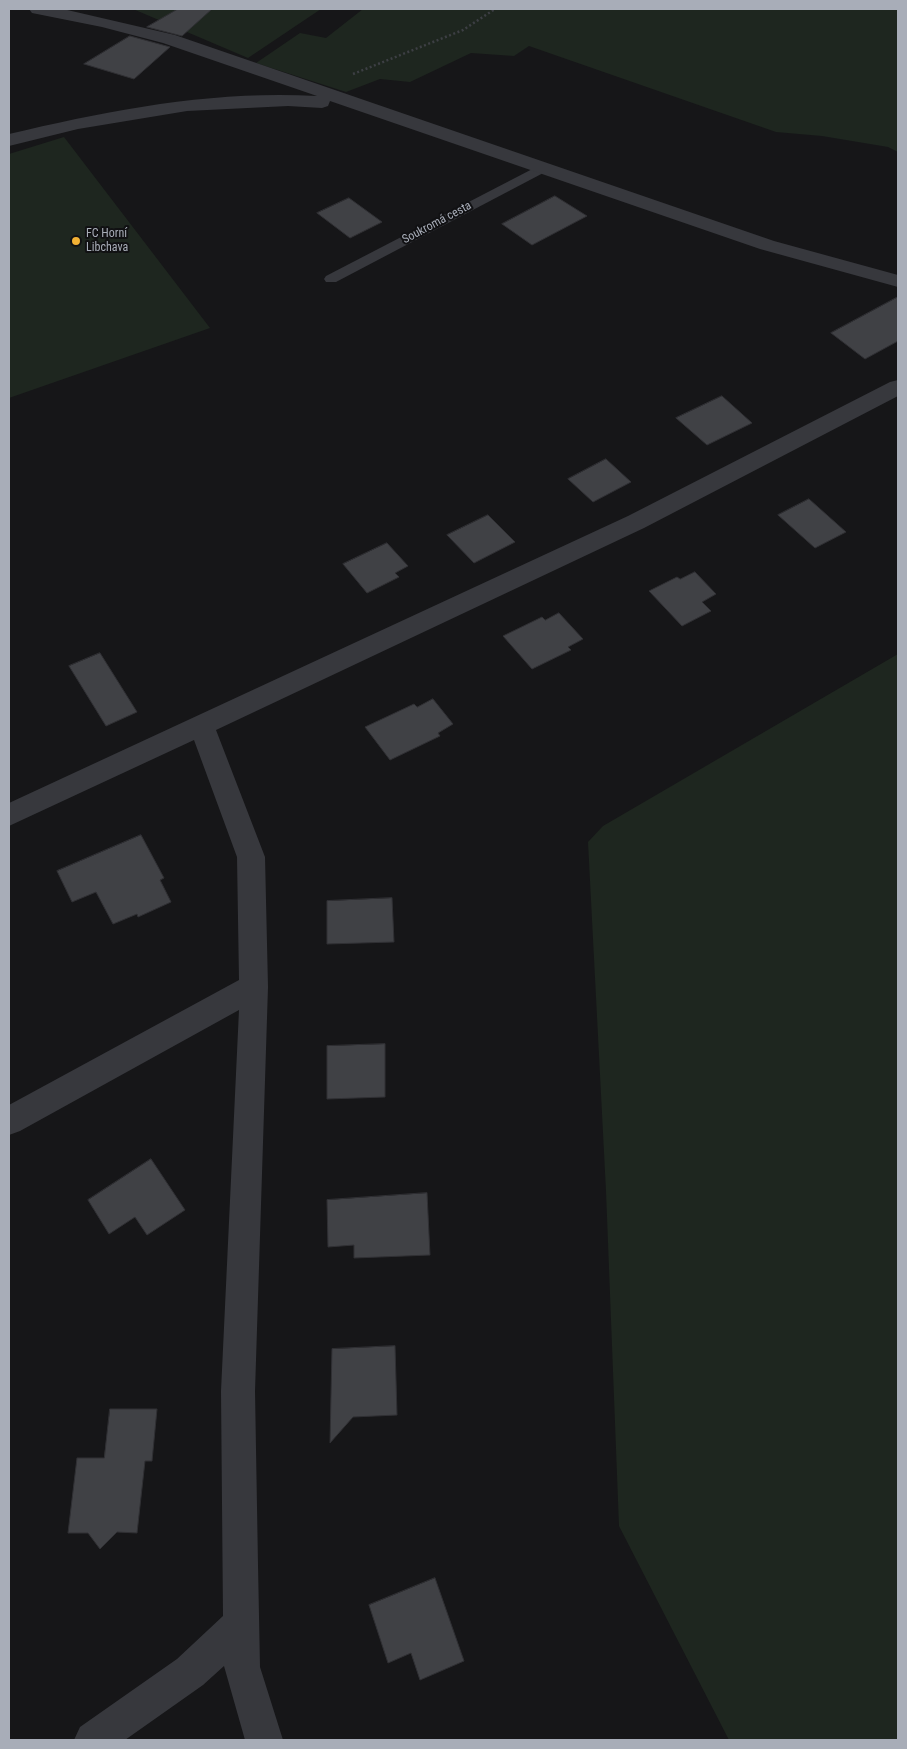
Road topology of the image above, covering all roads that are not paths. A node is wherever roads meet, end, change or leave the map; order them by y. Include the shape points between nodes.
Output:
1 (38, 9) edge
2 (358, 103) junction
3 (9, 140) edge
4 (542, 168) junction
5 (331, 279) dead end
6 (898, 281) edge
7 (898, 387) edge
8 (202, 726) junction
9 (9, 815) edge
10 (254, 987) junction
11 (9, 1122) edge
12 (241, 1624) junction
13 (93, 1740) edge
14 (264, 1740) edge

1 - 2 street via 169,39
2 - 3 street via 288,100 187,105 78,123
2 - 4 street
4 - 5 lane, Soukromá cesta
4 - 6 street via 768,245
7 - 8 street via 636,522
8 - 9 street
8 - 10 street via 251,857
10 - 11 street
10 - 12 street via 238,1391
12 - 13 street via 190,1672
12 - 14 street via 242,1667

